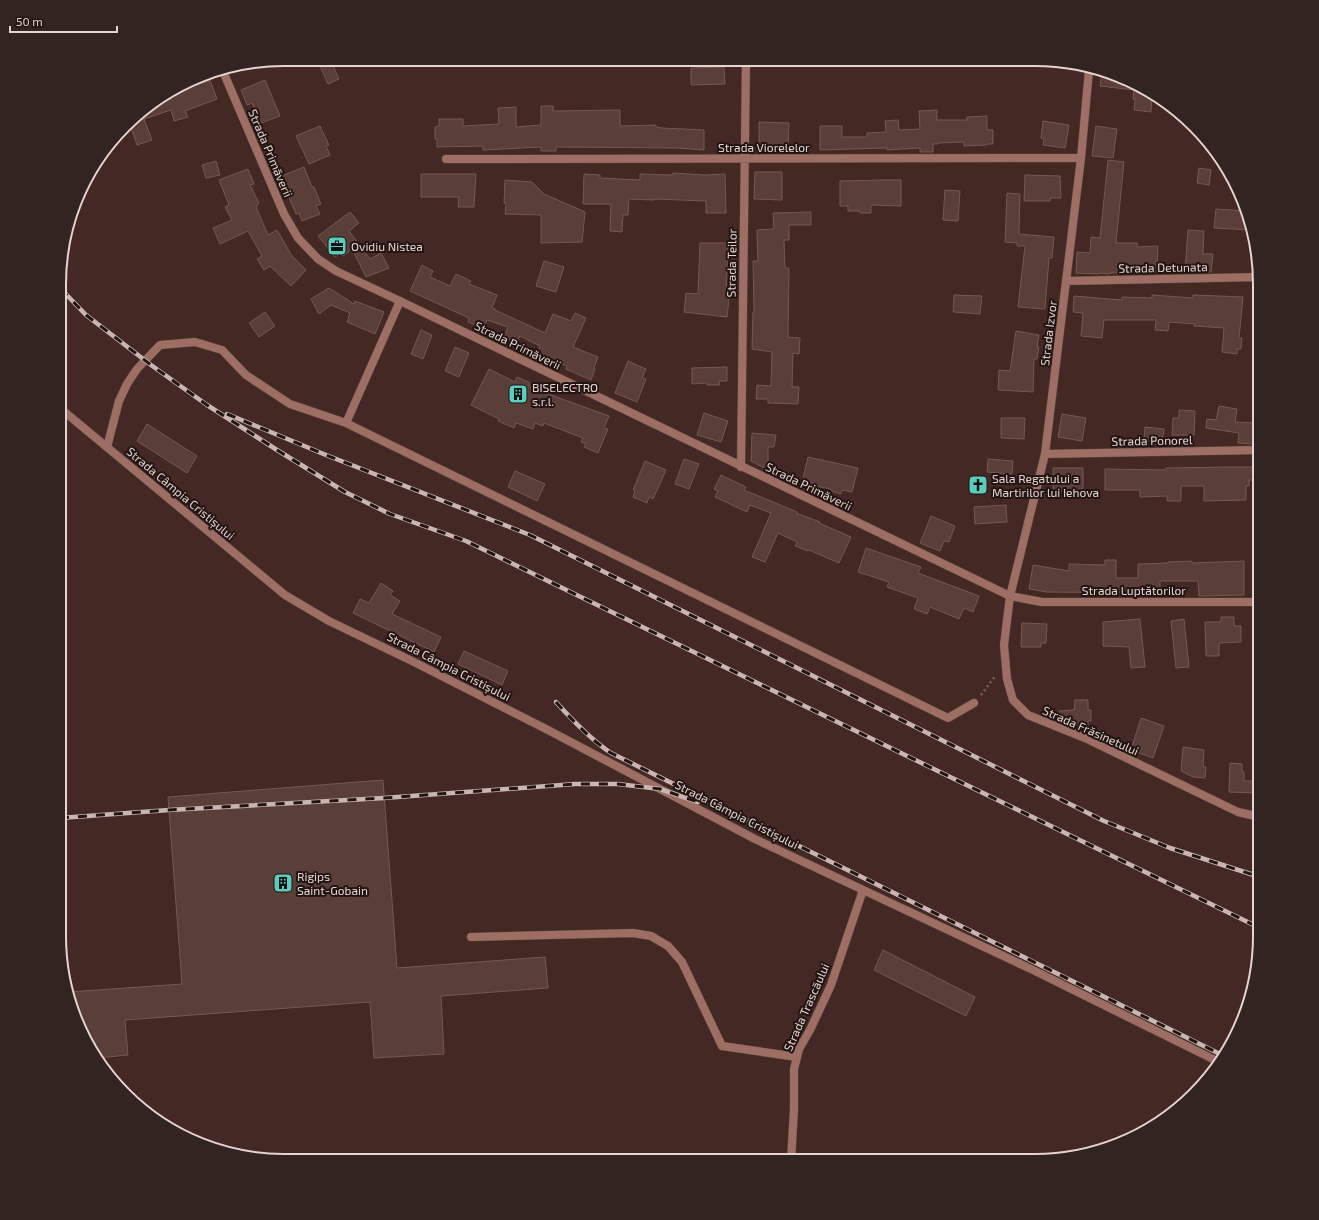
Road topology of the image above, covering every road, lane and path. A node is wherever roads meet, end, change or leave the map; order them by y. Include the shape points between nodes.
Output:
1 (746, 66) edge
2 (1089, 72) edge
3 (224, 74) edge
4 (1081, 158) junction
5 (446, 159) dead end
6 (744, 159) junction
7 (1253, 277) edge
8 (1066, 281) junction
9 (400, 301) junction
10 (66, 413) edge
11 (346, 423) junction
12 (107, 447) junction
13 (1253, 450) edge
14 (1045, 454) junction
15 (741, 466) junction
16 (1010, 596) junction
17 (1253, 602) edge
18 (1005, 661) junction
19 (974, 703) joint
20 (1253, 815) edge
21 (863, 890) junction
22 (471, 937) dead end
23 (797, 1058) junction
24 (1214, 1060) edge
25 (791, 1154) edge

1 - 6 street, Strada Teilor
2 - 4 street, Strada Izvor
3 - 9 street, Strada Primăverii via 284,214 298,238 318,259 336,271
4 - 6 street, Strada Viorelelor
4 - 8 street, Strada Izvor
5 - 6 street, Strada Viorelelor
6 - 15 street, Strada Teilor
7 - 8 street, Strada Detunata
8 - 14 street, Strada Izvor
9 - 11 street
9 - 15 street, Strada Primăverii
10 - 12 street, Strada Câmpia Cristișului
11 - 12 street via 290,404 246,375 222,350 195,342 160,346 137,368 119,401
11 - 19 street via 948,718
12 - 21 street, Strada Câmpia Cristișului via 285,595 329,621 548,730 755,839
13 - 14 street, Strada Ponorel
14 - 16 street, Strada Izvor
15 - 16 street, Strada Primăverii
16 - 17 street, Strada Luptătorilor via 1042,602
16 - 18 street, Strada Frăsinetului via 1004,645
18 - 19 path
18 - 20 street, Strada Frăsinetului via 1013,700 1028,715 1085,738 1238,812
21 - 23 street, Strada Trascăului via 831,985
21 - 24 street, Strada Câmpia Cristișului
22 - 23 street via 633,933 651,936 668,946 682,962 722,1046
23 - 25 street, Strada Trascăului via 794,1069

